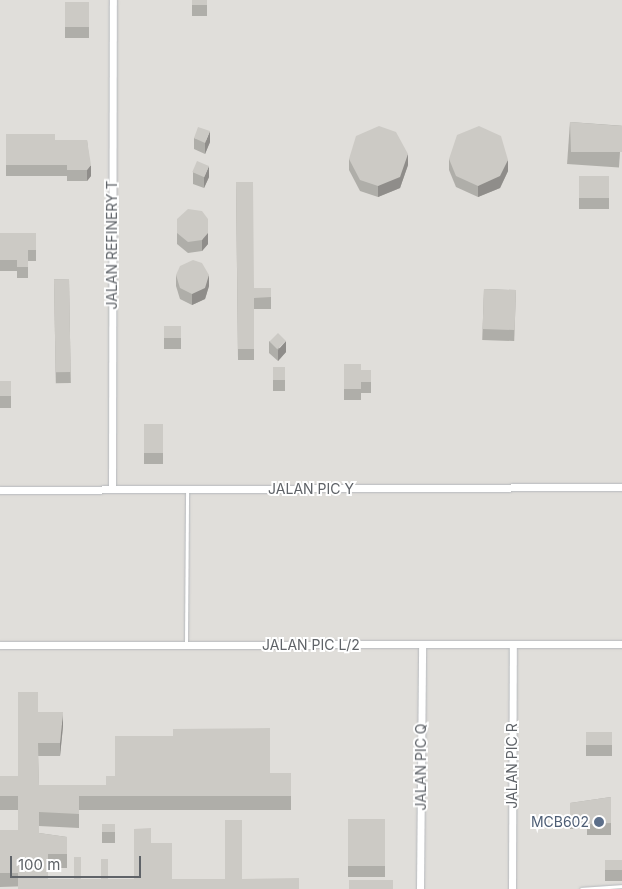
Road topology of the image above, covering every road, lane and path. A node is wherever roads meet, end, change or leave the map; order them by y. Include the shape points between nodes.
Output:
1 (113, 0) edge
2 (622, 488) edge
3 (112, 489) junction
4 (187, 489) junction
5 (0, 490) edge
6 (513, 644) junction
7 (622, 644) edge
8 (0, 645) edge
9 (186, 645) junction
10 (422, 645) junction
11 (622, 886) edge
12 (420, 889) edge
13 (512, 889) edge
14 (581, 889) edge

1 - 3 street, JALAN REFINERY T
2 - 4 street, JALAN PIC Y
3 - 4 street, JALAN PIC Y
3 - 5 street, JALAN PIC Y
4 - 9 lane
6 - 7 street, JALAN PIC L/2
6 - 10 street, JALAN PIC L/2
6 - 13 street, JALAN PIC R
8 - 9 street, JALAN PIC L/2
9 - 10 street, JALAN PIC L/2
10 - 12 street, JALAN PIC Q
11 - 14 lane

